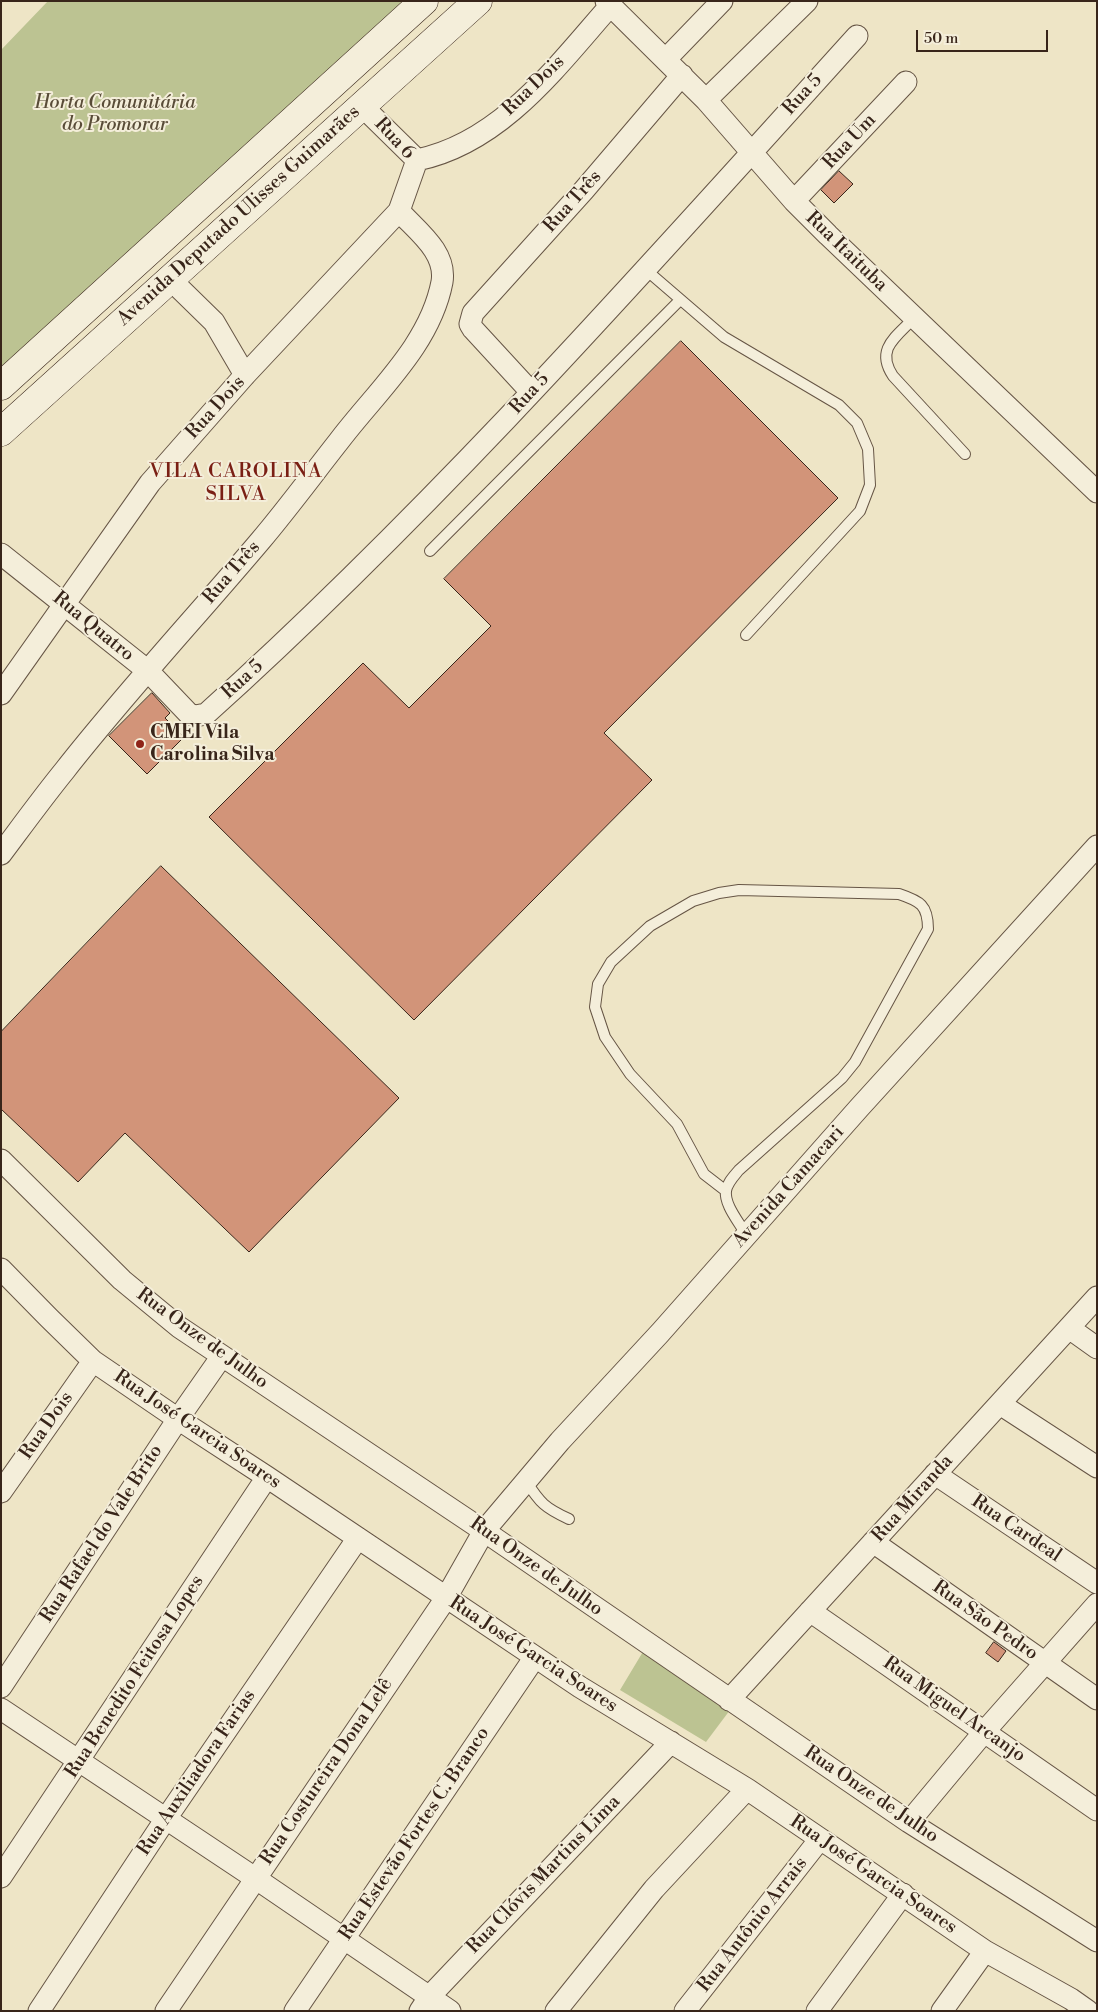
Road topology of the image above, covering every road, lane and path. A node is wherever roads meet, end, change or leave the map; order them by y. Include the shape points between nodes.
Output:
1 (424, 1) edge
2 (722, 1) edge
3 (807, 1) edge
4 (608, 4) edge
5 (462, 6) edge
6 (857, 36) dead end
7 (666, 59) junction
8 (682, 75) junction
9 (906, 82) dead end
10 (706, 100) junction
11 (361, 105) junction
12 (751, 152) junction
13 (418, 160) junction
14 (794, 201) junction
15 (399, 211) junction
16 (645, 269) junction
17 (170, 279) junction
18 (680, 300) junction
19 (914, 318) junction
20 (245, 375) junction
21 (1, 386) edge
22 (531, 392) junction
23 (1, 432) edge
24 (965, 454) dead end
25 (1097, 492) edge
26 (430, 551) dead end
27 (1, 554) edge
28 (64, 604) junction
29 (746, 635) dead end
30 (148, 671) junction
31 (1, 694) edge
32 (180, 706) joint
33 (1097, 846) edge
34 (1, 854) edge
35 (1, 1160) edge
36 (726, 1191) junction
37 (746, 1235) junction
38 (1, 1269) edge
39 (1097, 1297) edge
40 (1068, 1328) junction
41 (1097, 1348) edge
42 (222, 1356) junction
43 (93, 1361) junction
44 (1000, 1404) junction
45 (178, 1419) junction
46 (1097, 1467) edge
47 (935, 1474) junction
48 (267, 1477) junction
49 (4, 1481) edge
50 (526, 1482) junction
51 (568, 1519) dead end
52 (484, 1531) junction
53 (358, 1538) junction
54 (873, 1542) junction
55 (1097, 1583) edge
56 (446, 1598) junction
57 (1097, 1604) edge
58 (810, 1611) junction
59 (535, 1658) junction
60 (1044, 1662) junction
61 (1, 1687) edge
62 (1097, 1699) edge
63 (729, 1700) junction
64 (1, 1709) edge
65 (984, 1732) junction
66 (671, 1742) junction
67 (79, 1762) junction
68 (747, 1790) junction
69 (1097, 1810) edge
70 (165, 1820) junction
71 (909, 1822) junction
72 (820, 1839) junction
73 (1, 1877) edge
74 (255, 1878) junction
75 (903, 1894) junction
76 (343, 1938) junction
77 (1097, 1942) edge
78 (985, 1951) junction
79 (425, 2003) edge
80 (1074, 2007) edge
81 (39, 2011) edge
82 (166, 2011) edge
83 (294, 2011) edge
84 (450, 2011) edge
85 (556, 2011) edge
86 (685, 2011) edge
87 (817, 2011) edge
88 (942, 2011) edge

1 - 21 street, Avenida Deputado Ulisses Guimarães
2 - 7 street
3 - 10 street
4 - 7 street, Rua Itaituba
4 - 13 street, Rua Dois via 530,96 462,144 445,153
5 - 11 street, Avenida Deputado Ulisses Guimarães
6 - 12 street, Rua 5
7 - 8 street, Rua Itaituba
8 - 10 street, Rua Itaituba
8 - 22 street, Rua Três via 473,313 472,329
9 - 14 street, Rua Um
10 - 12 street, Rua Itaituba
11 - 13 street, Rua 6
11 - 17 street, Avenida Deputado Ulisses Guimarães
12 - 14 street, Rua Itaituba
12 - 16 street, Rua 5
13 - 15 street, Rua 6
14 - 19 street, Rua Itaituba
15 - 20 street, Rua Dois
15 - 30 street, Rua Três via 436,250 440,261 442,279 433,314 403,362 262,539
16 - 18 lane
16 - 22 street, Rua 5
17 - 20 street via 214,322
17 - 23 street, Avenida Deputado Ulisses Guimarães
18 - 26 lane
18 - 29 lane via 724,337 839,405 856,423 868,449 870,485 860,511
19 - 24 lane via 890,343 885,356 886,366
19 - 25 street, Rua Itaituba
20 - 28 street, Rua Dois via 150,483
22 - 32 street, Rua 5 via 310,618 213,708 206,714 195,716
27 - 28 street, Rua Quatro
28 - 30 street, Rua Quatro
28 - 31 street, Rua Dois
30 - 32 street, Rua Quatro
30 - 34 street, Rua Três via 65,769
33 - 37 street, Avenida Camacari
35 - 42 street, Rua Onze de Julho via 122,1280
36 - 36 lane via 739,1170 831,1089 855,1062 928,929 928,916 915,900 899,894 738,890 719,893 693,901 650,926 611,962 598,984 595,1007 605,1037 630,1074 677,1124 704,1174
36 - 37 lane via 727,1201
37 - 50 street, Avenida Camacari
38 - 43 street, Rua José Garcia Soares
39 - 40 street, Rua Miranda
40 - 41 street
40 - 44 street, Rua Miranda
42 - 45 street, Rua Rafael do Vale Brito
42 - 52 street, Rua Onze de Julho
43 - 45 street, Rua José Garcia Soares
43 - 49 street, Rua Dois
44 - 46 street
44 - 47 street, Rua Miranda
45 - 48 street, Rua José Garcia Soares
45 - 61 street, Rua Rafael do Vale Brito
47 - 54 street, Rua Miranda
47 - 55 street, Rua Cardeal
48 - 53 street, Rua José Garcia Soares
48 - 67 street, Rua Benedito Feitosa Lopes
50 - 51 lane via 542,1504
50 - 52 street, Avenida Camacari
52 - 56 street, Rua Costureira Dona Lelê
52 - 63 street, Rua Onze de Julho
53 - 56 street, Rua José Garcia Soares
53 - 70 street, Rua Auxiliadora Farias
54 - 58 street, Rua Miranda
54 - 60 street, Rua São Pedro
56 - 59 street, Rua José Garcia Soares
56 - 74 street, Rua Costureira Dona Lelê
57 - 60 street
58 - 63 street, Rua Miranda
58 - 65 street, Rua Miguel Arcanjo
59 - 66 street, Rua José Garcia Soares
59 - 76 street, Rua Estevão Fortes C. Branco
60 - 62 street, Rua São Pedro
60 - 65 street
63 - 71 street, Rua Onze de Julho
64 - 67 street
65 - 69 street, Rua Miguel Arcanjo
65 - 71 street
66 - 68 street, Rua José Garcia Soares
66 - 79 street, Rua Clóvis Martins Lima
67 - 70 street
67 - 73 street, Rua Benedito Feitosa Lopes
68 - 72 street, Rua José Garcia Soares
68 - 85 street via 654,1889
70 - 74 street
70 - 81 street, Rua Auxiliadora Farias
71 - 77 street, Rua Onze de Julho
72 - 75 street, Rua José Garcia Soares
72 - 86 street, Rua Antônio Arrais
74 - 76 street
74 - 82 street, Rua Costureira Dona Lelê
75 - 78 street, Rua José Garcia Soares
75 - 87 street
76 - 79 street
76 - 83 street, Rua Estevão Fortes C. Branco
78 - 80 street, Rua José Garcia Soares
78 - 88 street
79 - 84 street

